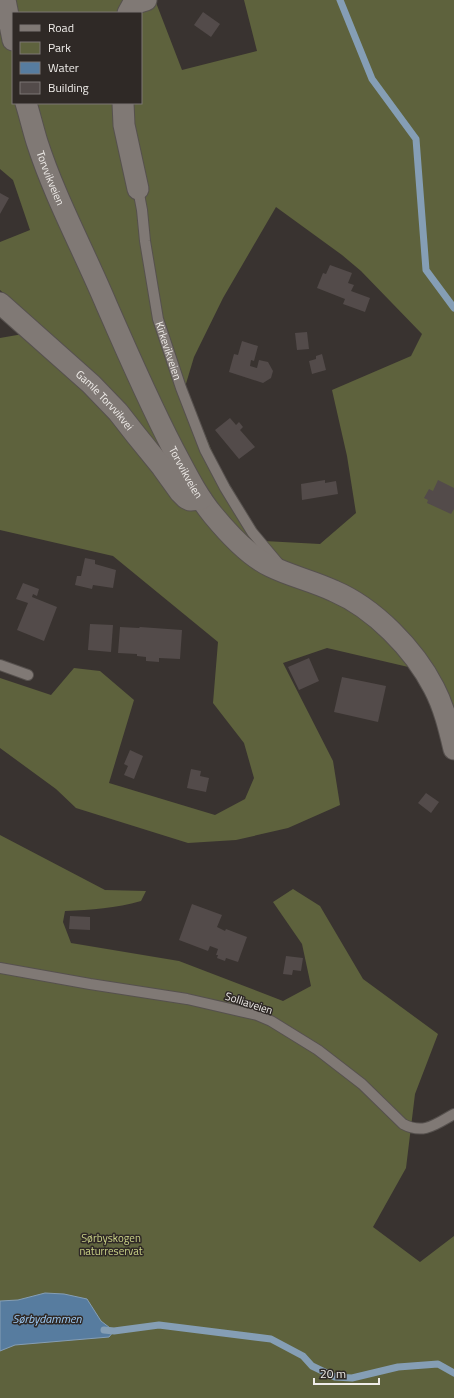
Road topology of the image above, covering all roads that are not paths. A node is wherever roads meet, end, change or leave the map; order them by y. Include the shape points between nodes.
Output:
1 (5, 0) edge
2 (146, 0) edge
3 (129, 12) edge
4 (12, 35) edge
5 (26, 104) edge
6 (123, 104) edge
7 (138, 189) joint
8 (0, 303) edge
9 (201, 499) junction
10 (285, 572) junction
11 (0, 665) edge
12 (28, 675) dead end
13 (454, 749) edge
14 (0, 968) edge
15 (454, 1114) edge

1 - 4 street
2 - 3 street via 133,4
5 - 9 street, Torvvikveien via 52,183 140,382
6 - 7 street, Kirkevikveien via 124,125
7 - 10 lane, Kirkevikveien via 158,319 181,388 206,450 239,513
8 - 9 street, Gamle Torvvikvei via 48,344 118,412 186,498
9 - 10 street, Torvvikveien via 233,538 260,560
10 - 13 street, Torvvikveien via 349,598 385,625 418,663 434,687
11 - 12 lane
14 - 15 lane, Solliaveien via 187,999 257,1015 318,1050 362,1084 403,1124 422,1129 432,1127

